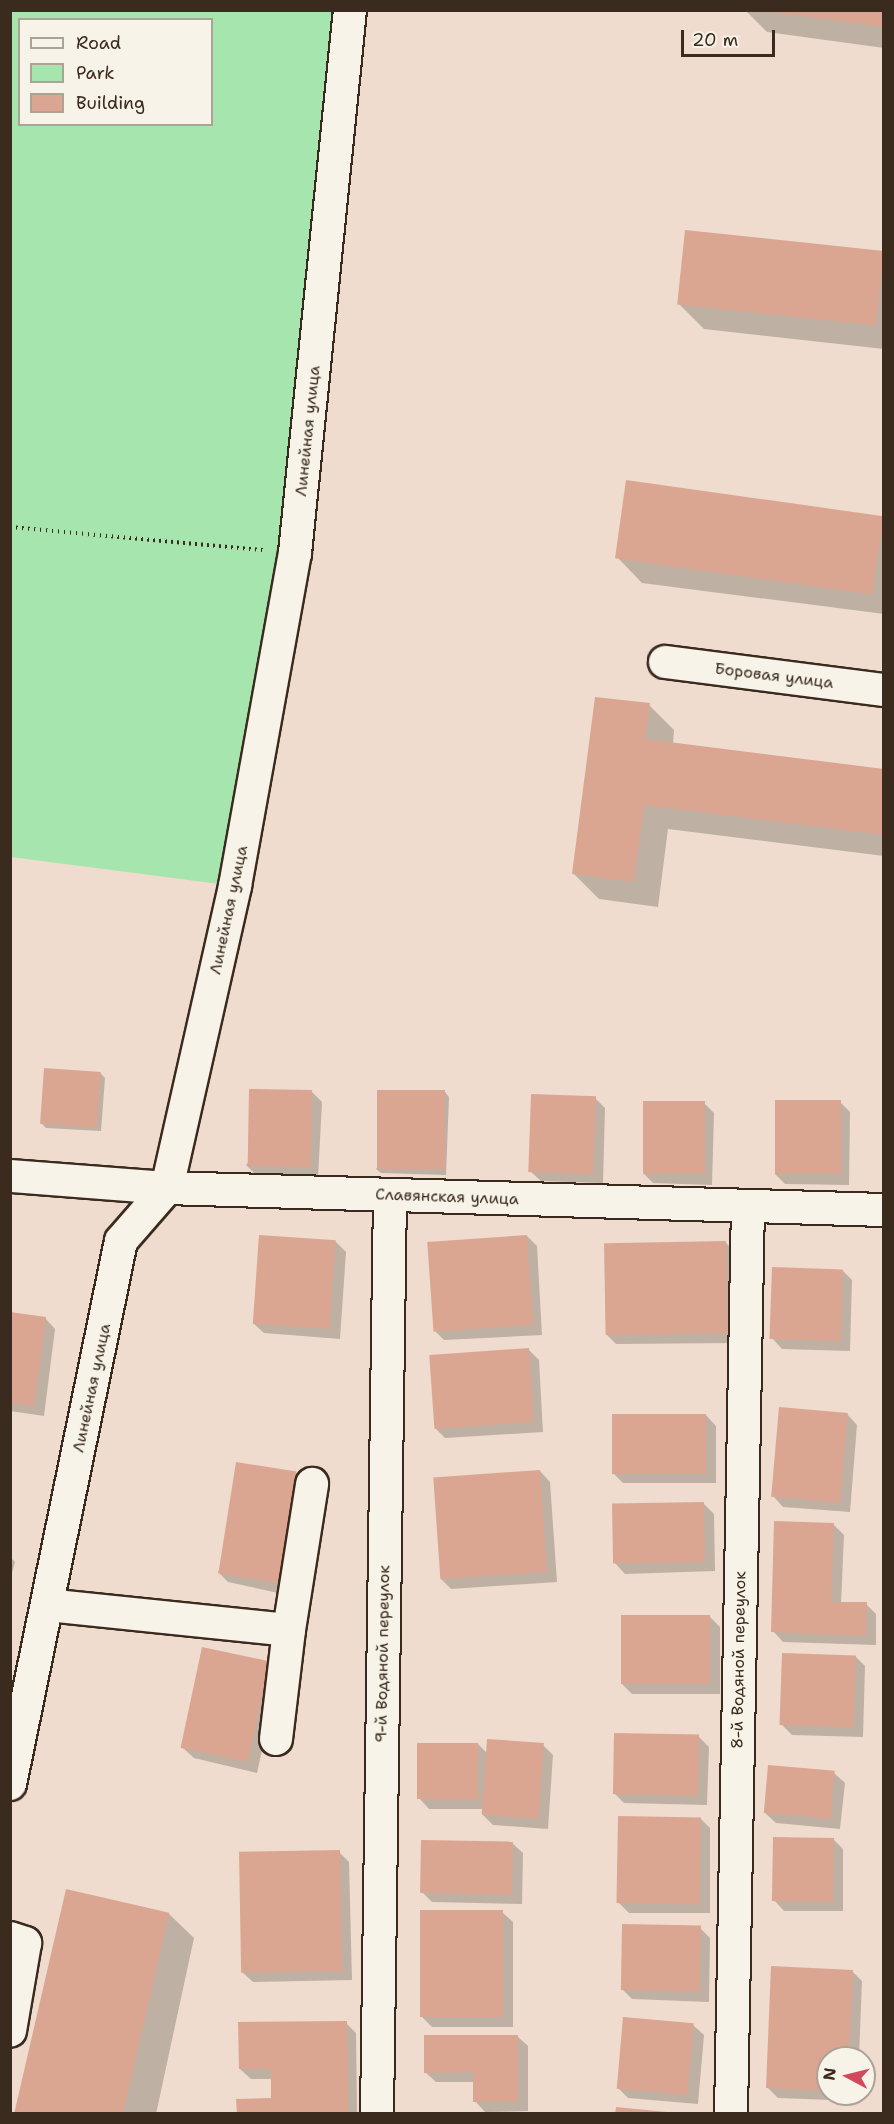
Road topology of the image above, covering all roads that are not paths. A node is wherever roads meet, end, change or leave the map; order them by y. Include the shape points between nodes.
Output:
1 (350, 10) edge
2 (665, 662) dead end
3 (884, 690) edge
4 (10, 1176) edge
5 (166, 1188) junction
6 (390, 1195) junction
7 (748, 1206) junction
8 (884, 1210) edge
9 (312, 1484) dead end
10 (47, 1605) junction
11 (289, 1630) junction
12 (17, 1718) edge
13 (276, 1739) dead end
14 (10, 1784) edge
15 (10, 1938) edge
16 (10, 2031) edge
17 (377, 2114) edge
18 (730, 2114) edge

1 - 5 street, Линейная улица via 295,553 235,886
2 - 3 street, Боровая улица
4 - 5 street, Славянская улица
5 - 6 street, Славянская улица
5 - 10 street, Линейная улица via 122,1241
6 - 7 street, Славянская улица
6 - 17 street, 9-й Водяной переулок
7 - 8 street, Славянская улица
7 - 18 street, 8-й Водяной переулок
9 - 11 street
10 - 11 street
10 - 12 street, Линейная улица
11 - 13 street
12 - 14 street, Линейная улица
15 - 16 street via 25,1943

